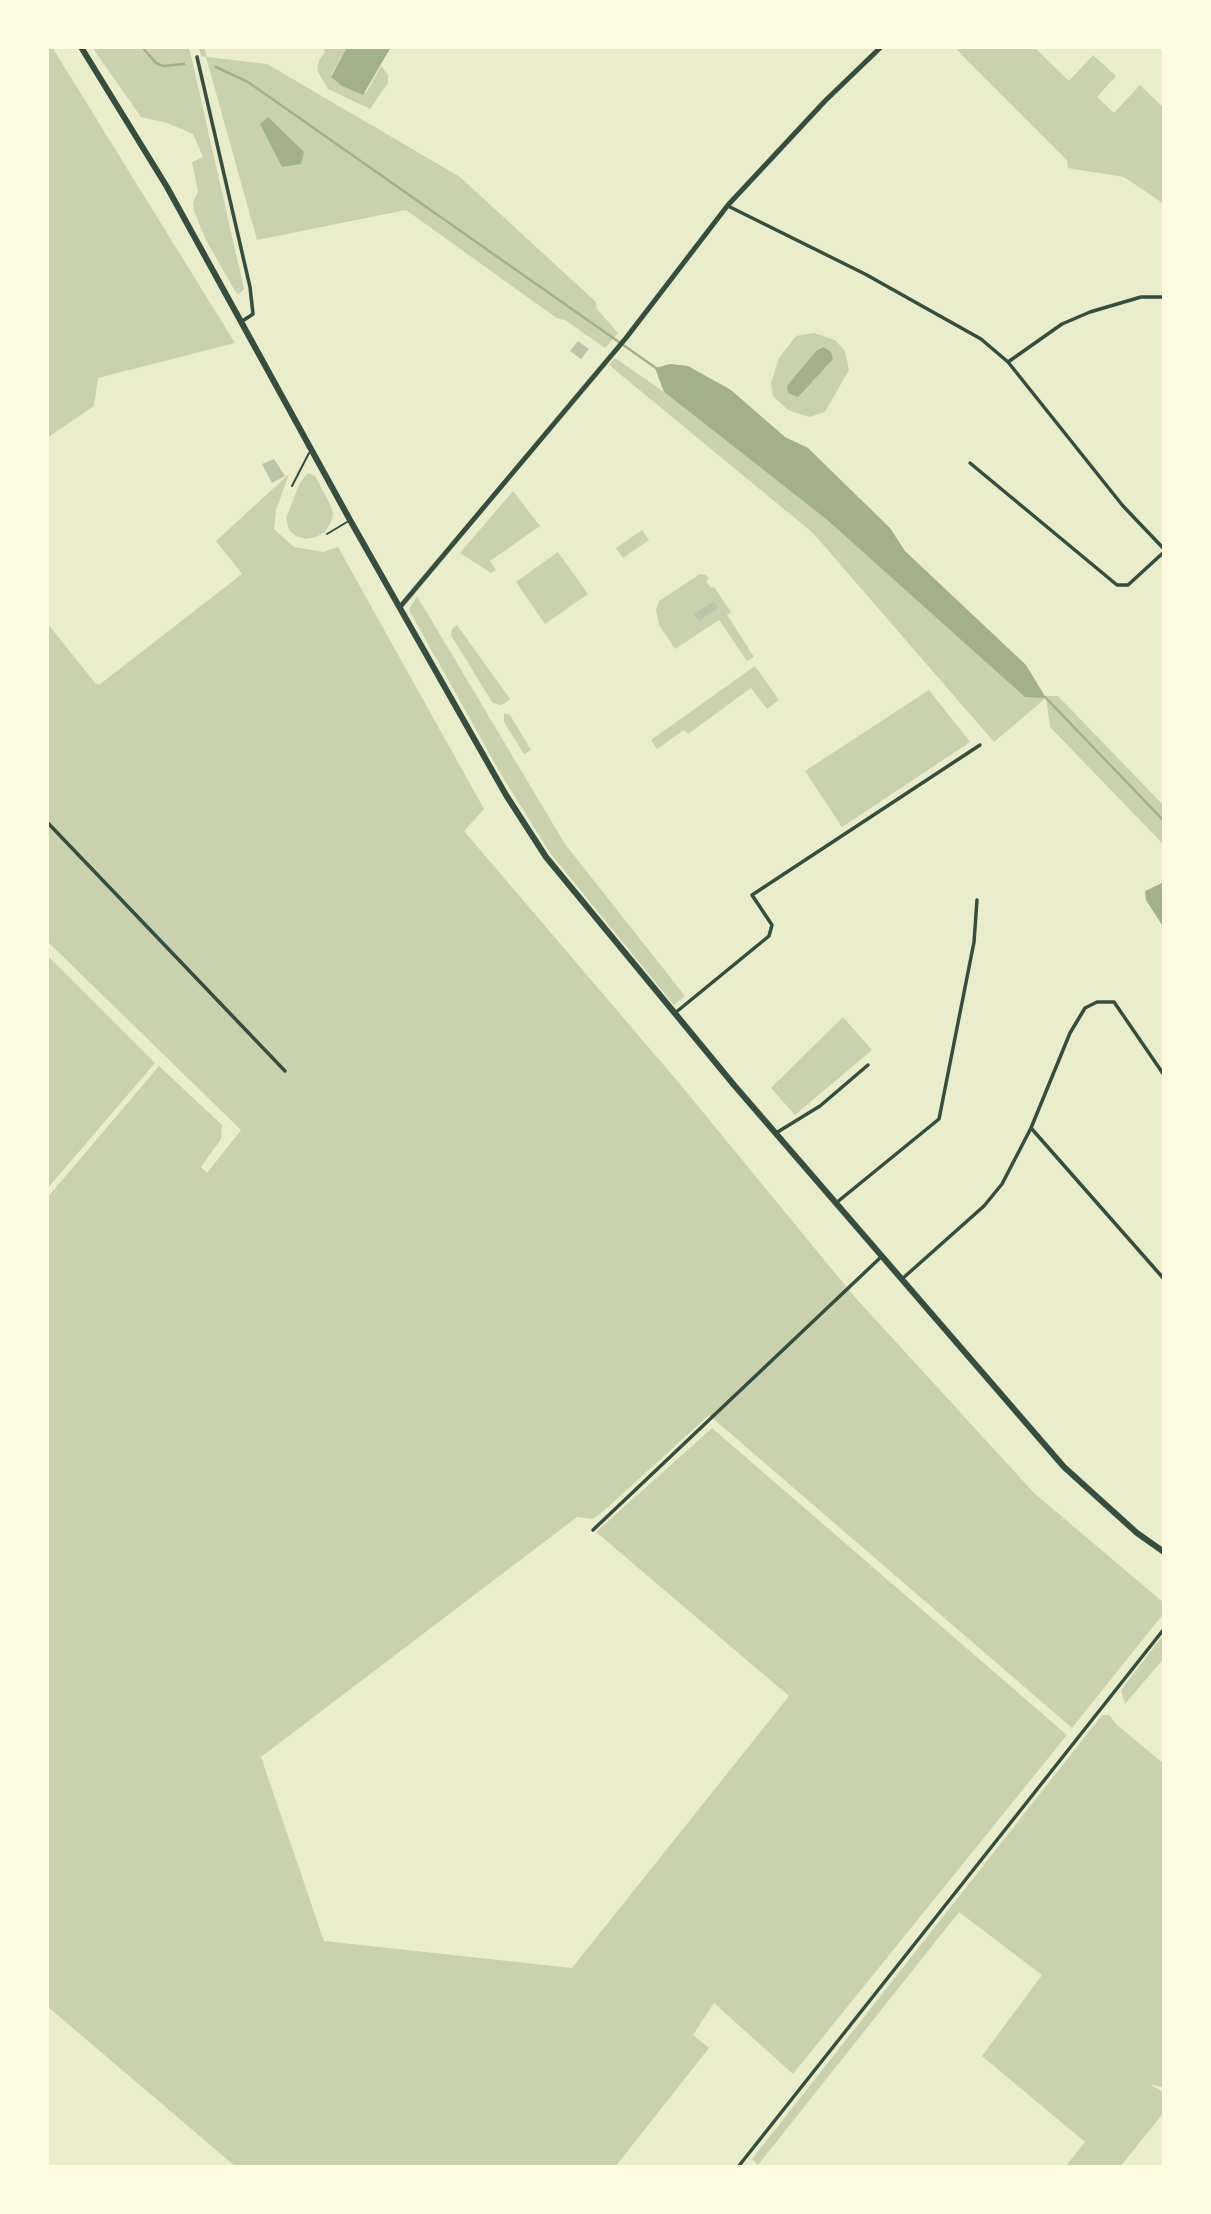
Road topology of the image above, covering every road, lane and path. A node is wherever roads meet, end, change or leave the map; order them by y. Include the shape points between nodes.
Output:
1 (81, 47) edge
2 (881, 47) edge
3 (197, 57) dead end
4 (728, 205) junction
5 (1164, 297) edge
6 (241, 322) junction
7 (1008, 362) junction
8 (311, 449) junction
9 (970, 463) dead end
10 (292, 486) dead end
11 (350, 520) junction
12 (327, 534) dead end
13 (1164, 551) edge
14 (400, 607) junction
15 (980, 745) dead end
16 (47, 822) edge
17 (977, 900) dead end
18 (675, 1013) junction
19 (868, 1065) dead end
20 (285, 1071) dead end
21 (1164, 1074) edge
22 (1031, 1128) junction
23 (776, 1133) junction
24 (836, 1203) junction
25 (882, 1256) junction
26 (902, 1279) junction
27 (1164, 1279) edge
28 (593, 1530) dead end
29 (1164, 1552) edge
30 (1164, 1629) edge
31 (738, 2167) edge

1 - 6 main road via 167,187
2 - 4 street
3 - 6 street via 250,287 253,314
4 - 7 street via 981,339
4 - 14 street via 623,342
5 - 7 street via 1141,297 1090,312 1062,324
6 - 8 main road
7 - 13 street
8 - 10 lane
8 - 11 main road
9 - 13 street via 1117,585 1128,585
11 - 12 lane
11 - 14 main road
14 - 18 main road via 546,857
15 - 18 street via 752,895 772,925 769,936
16 - 20 street
17 - 24 street via 974,942 939,1119
18 - 23 main road
19 - 23 street via 820,1106
21 - 22 street via 1114,1002 1097,1002 1085,1008 1070,1033
22 - 26 street via 1002,1184 984,1206
22 - 27 street
23 - 24 main road
24 - 25 main road
25 - 26 main road
25 - 28 street
26 - 29 main road via 1064,1467
30 - 31 street

